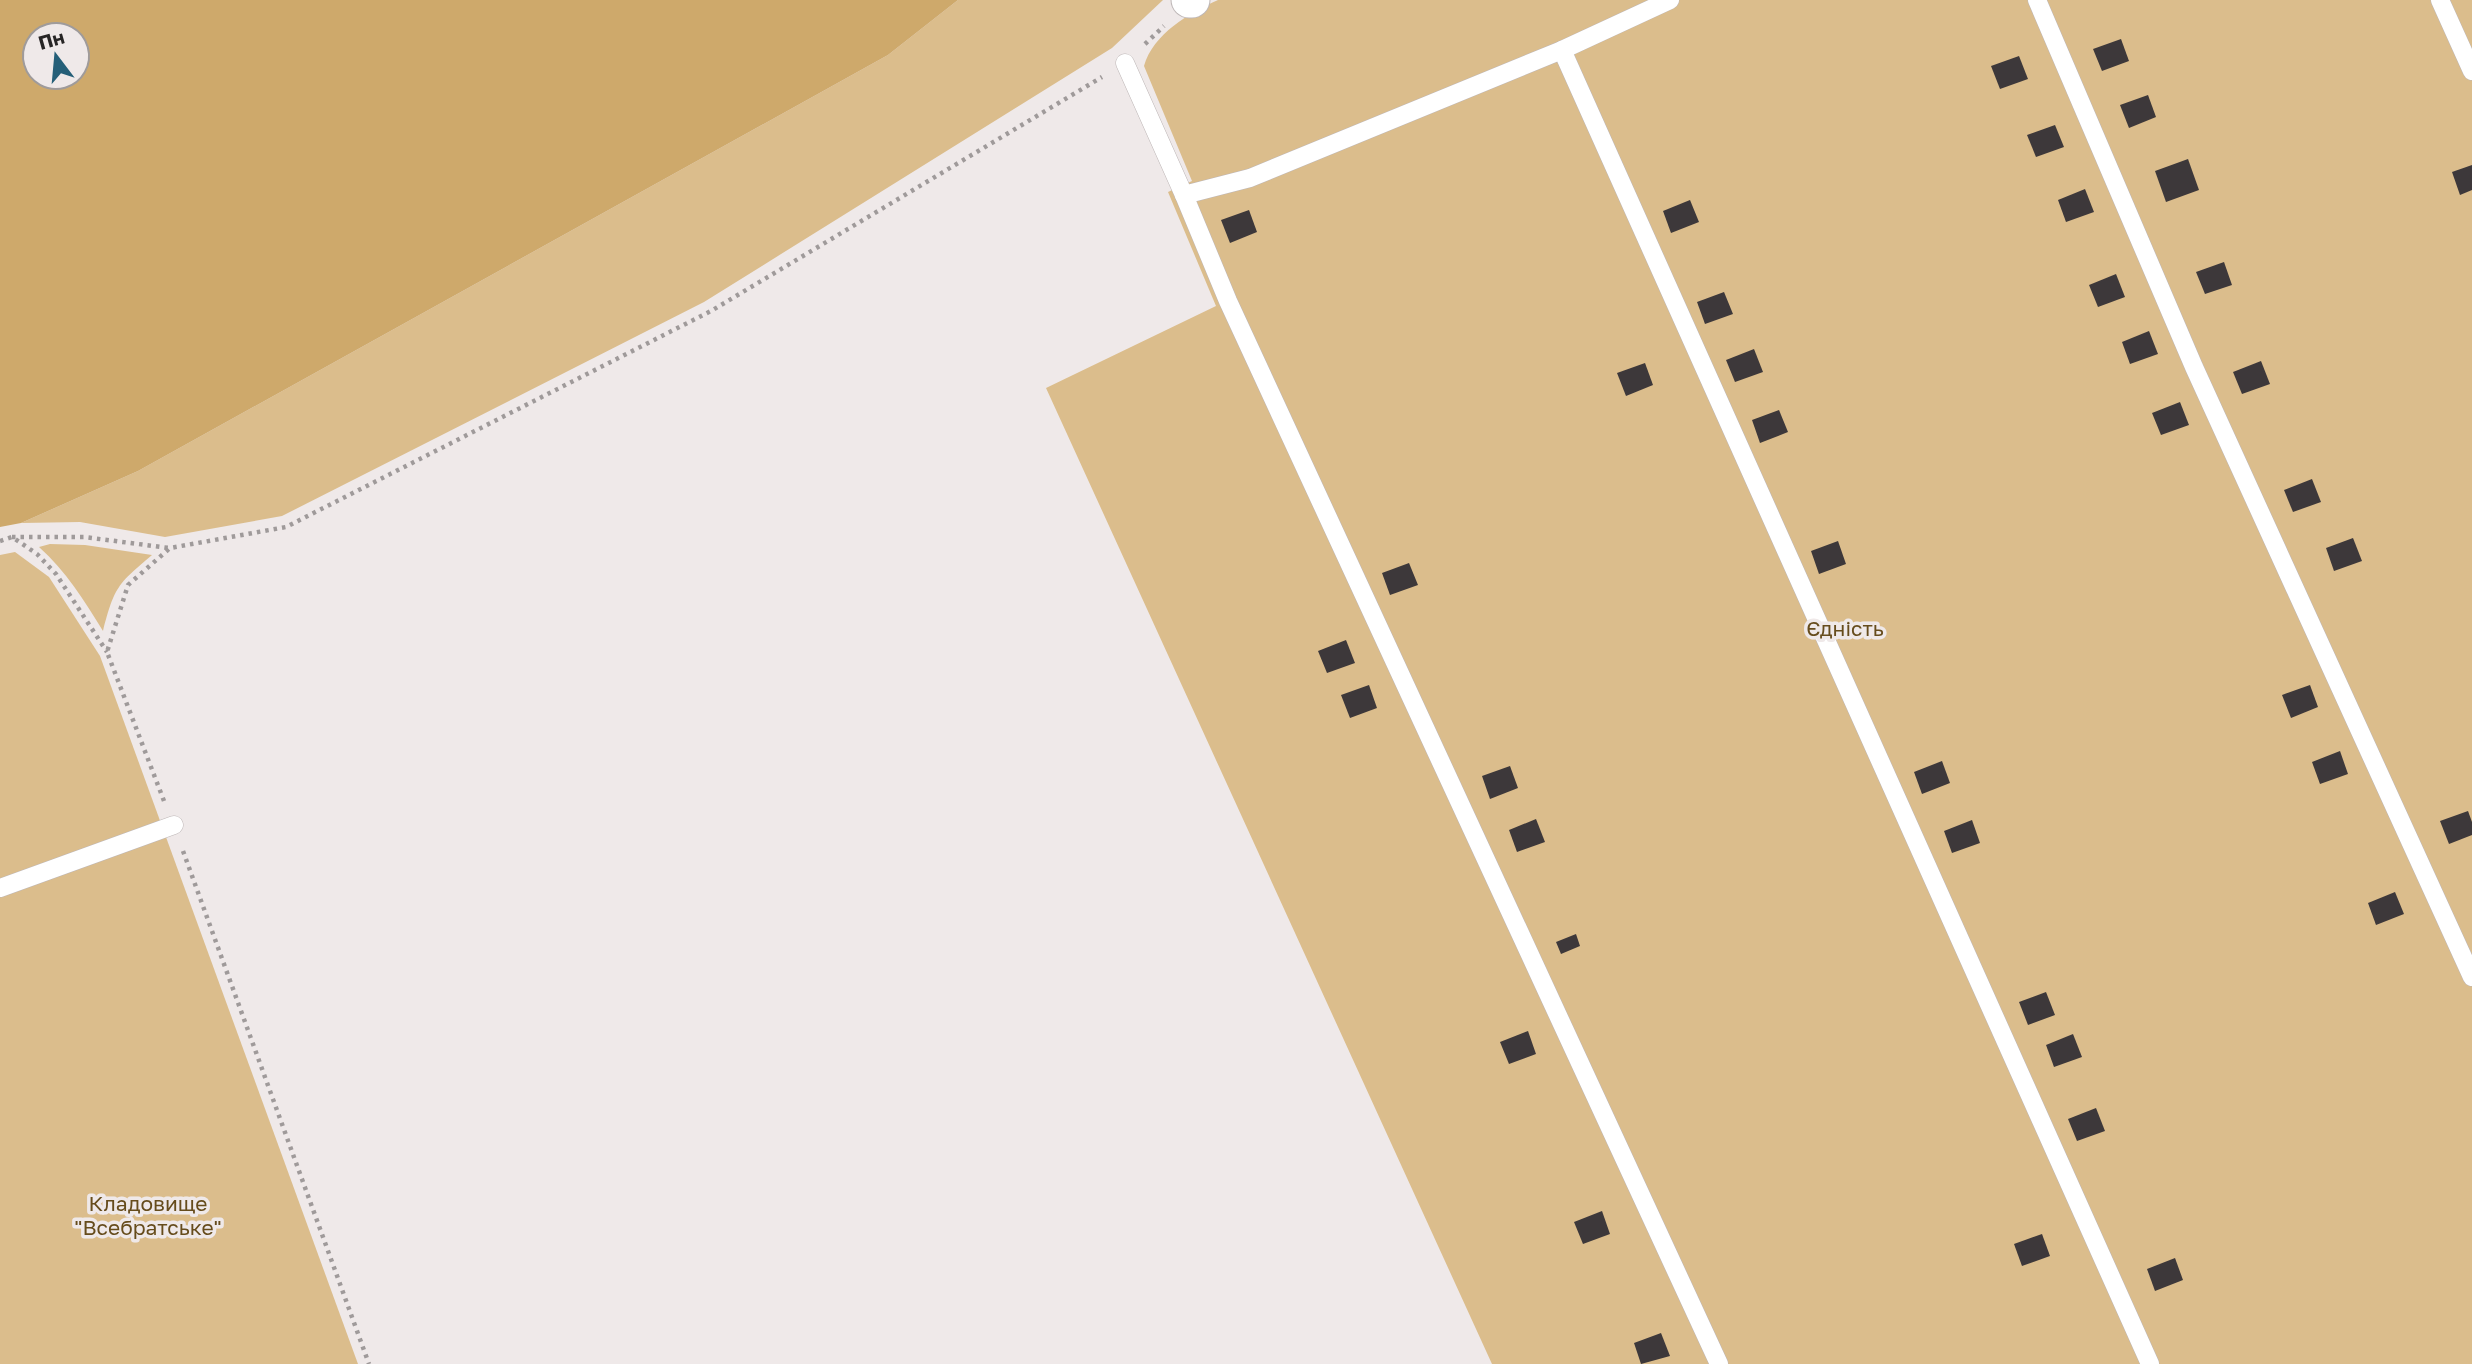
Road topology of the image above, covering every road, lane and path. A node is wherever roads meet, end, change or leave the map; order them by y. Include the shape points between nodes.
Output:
1 (1190, 0) edge
2 (1670, 0) edge
3 (2037, 0) edge
4 (2440, 0) edge
5 (1562, 50) junction
6 (1125, 63) junction
7 (2472, 71) edge
8 (1184, 195) junction
9 (12, 537) junction
10 (0, 541) edge
11 (170, 548) junction
12 (107, 652) junction
13 (174, 825) junction
14 (0, 888) edge
15 (2472, 977) edge
16 (369, 1364) edge
17 (1719, 1364) edge
18 (2150, 1364) edge

1 - 6 path
2 - 5 lane
3 - 15 lane via 2194,368
4 - 7 lane
5 - 8 lane via 1250,178
5 - 18 lane
6 - 8 lane
6 - 11 path via 711,311 286,527
8 - 17 lane via 1233,313
9 - 10 path
9 - 11 path via 84,537
9 - 12 path via 56,574
11 - 12 path via 128,585
12 - 13 path
13 - 14 lane
13 - 16 path

